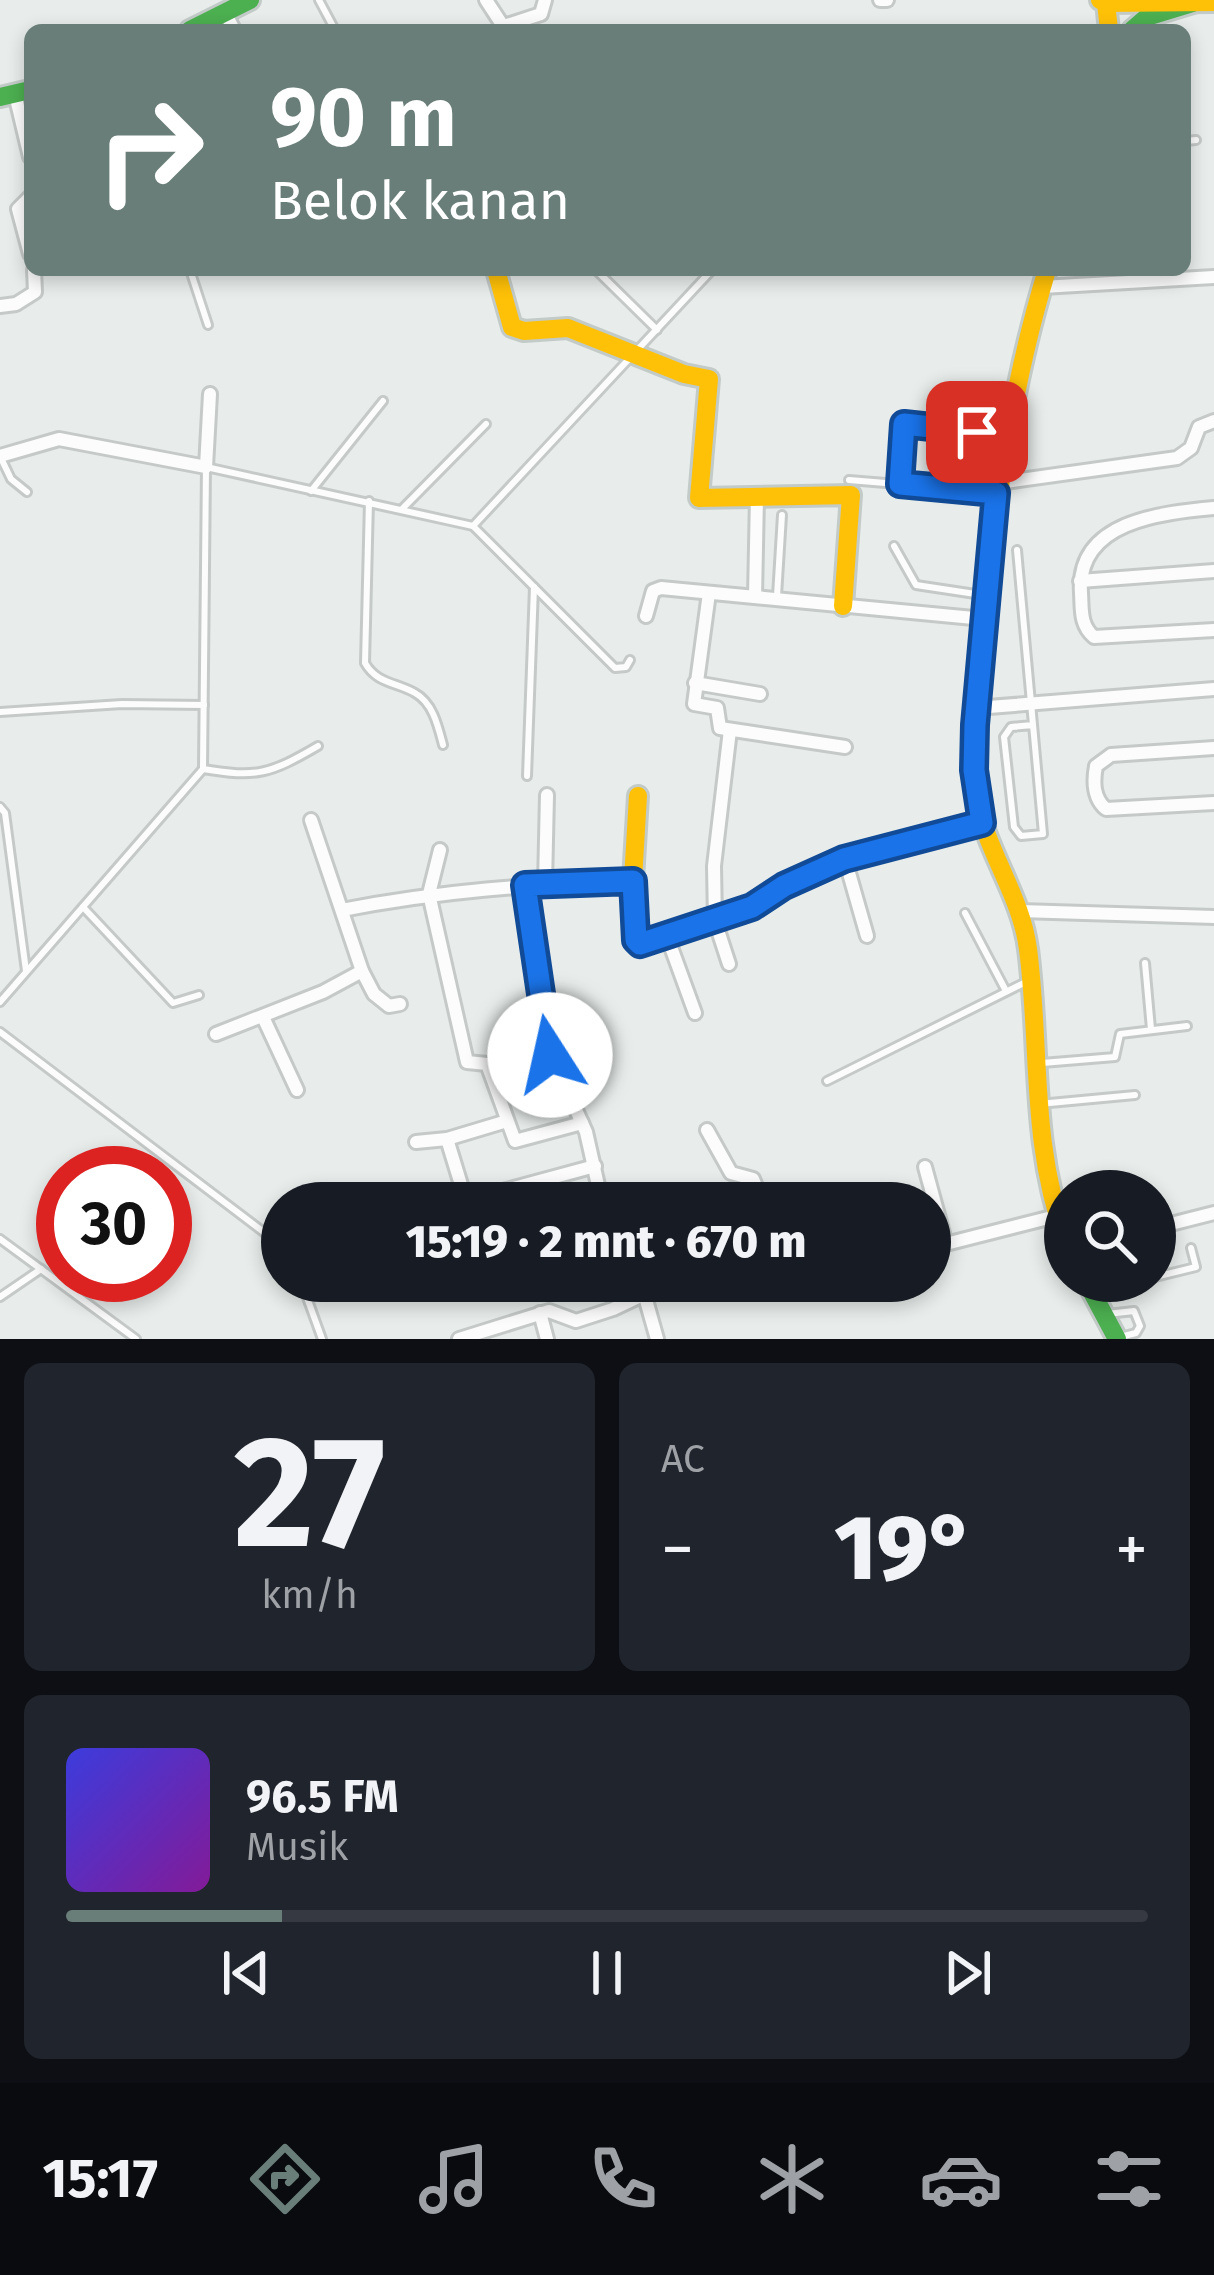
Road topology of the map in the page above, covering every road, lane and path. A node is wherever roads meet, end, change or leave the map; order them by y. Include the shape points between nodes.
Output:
1 (250, 0) edge
2 (545, 0) edge
3 (1103, 1) edge
4 (1166, 2) edge
5 (1214, 2) edge
6 (1193, 3) junction
7 (226, 23) edge
8 (515, 24) edge
9 (1139, 24) edge
10 (15, 93) edge
11 (24, 132) edge
12 (1196, 140) dead end
13 (1191, 141) edge
14 (34, 276) edge
15 (192, 276) edge
16 (498, 276) edge
17 (602, 276) edge
18 (706, 276) edge
19 (1214, 278) edge
20 (1044, 279) edge
21 (0, 306) edge
22 (208, 325) dead end
23 (657, 330) junction
24 (634, 356) junction
25 (210, 394) dead end
26 (383, 401) dead end
27 (1214, 421) edge
28 (486, 424) dead end
29 (977, 432) dead end
30 (0, 456) edge
31 (206, 467) junction
32 (849, 480) dead end
33 (900, 484) junction
34 (996, 488) junction
35 (311, 490) junction
36 (27, 492) dead end
37 (757, 496) junction
38 (369, 501) junction
39 (403, 508) junction
40 (1214, 508) edge
41 (782, 515) dead end
42 (473, 526) junction
43 (894, 546) dead end
44 (1017, 550) dead end
45 (1214, 571) edge
46 (1080, 581) junction
47 (534, 587) junction
48 (709, 592) junction
49 (985, 595) junction
50 (755, 597) junction
51 (777, 599) junction
52 (843, 606) junction
53 (646, 616) dead end
54 (984, 619) junction
55 (1214, 630) edge
56 (630, 660) dead end
57 (695, 683) junction
58 (1214, 689) edge
59 (760, 694) dead end
60 (1031, 704) junction
61 (204, 705) junction
62 (976, 708) junction
63 (0, 712) edge
64 (1033, 725) junction
65 (730, 730) junction
66 (443, 745) dead end
67 (318, 746) dead end
68 (845, 747) dead end
69 (1214, 748) edge
70 (203, 769) junction
71 (527, 776) dead end
72 (548, 795) dead end
73 (638, 796) dead end
74 (1214, 803) edge
75 (0, 807) edge
76 (311, 820) dead end
77 (982, 823) junction
78 (440, 850) dead end
79 (844, 859) junction
80 (633, 881) junction
81 (544, 884) junction
82 (525, 885) junction
83 (428, 894) junction
84 (83, 907) junction
85 (341, 910) junction
86 (1020, 911) junction
87 (965, 913) dead end
88 (1214, 917) edge
89 (715, 921) junction
90 (867, 935) dead end
91 (667, 936) junction
92 (1145, 963) dead end
93 (729, 964) dead end
94 (26, 971) junction
95 (362, 971) junction
96 (1030, 980) junction
97 (1006, 991) junction
98 (199, 994) dead end
99 (0, 1002) edge
100 (400, 1004) dead end
101 (694, 1013) dead end
102 (262, 1018) junction
103 (1186, 1026) dead end
104 (1151, 1029) junction
105 (0, 1032) edge
106 (216, 1034) dead end
107 (1032, 1064) junction
108 (827, 1082) dead end
109 (297, 1090) dead end
110 (1135, 1095) dead end
111 (1035, 1105) junction
112 (507, 1121) junction
113 (583, 1123) junction
114 (706, 1130) dead end
115 (447, 1138) junction
116 (416, 1142) dead end
117 (595, 1166) junction
118 (926, 1166) dead end
119 (1045, 1170) edge
120 (457, 1182) edge
121 (536, 1182) edge
122 (598, 1182) edge
123 (754, 1182) edge
124 (930, 1182) edge
125 (1214, 1197) edge
126 (1211, 1214) edge
127 (1044, 1219) edge
128 (1176, 1223) edge
129 (261, 1227) edge
130 (0, 1239) edge
131 (951, 1243) edge
132 (1191, 1248) dead end
133 (36, 1265) edge
134 (1176, 1272) edge
135 (36, 1273) edge
136 (0, 1298) edge
137 (86, 1302) edge
138 (309, 1302) edge
139 (626, 1302) edge
140 (647, 1302) edge
141 (1097, 1302) edge
142 (540, 1313) junction
143 (1104, 1315) junction
144 (136, 1339) edge
145 (322, 1339) edge
146 (459, 1339) edge
147 (548, 1339) edge
148 (657, 1339) edge
149 (1116, 1339) edge

1 - 7 main road
2 - 8 street via 542,14
3 - 4 main road
4 - 6 main road
5 - 6 main road
6 - 9 main road
10 - 11 street
12 - 13 lane
14 - 21 street via 35,292
15 - 22 lane
16 - 24 main road via 512,327 568,328
17 - 23 lane
18 - 23 lane
19 - 20 street
20 - 34 main road
23 - 24 lane
24 - 37 main road via 710,379 699,498
24 - 42 lane
25 - 31 street
26 - 35 lane
27 - 34 street via 1198,427 1192,448 1178,458
28 - 39 lane
29 - 33 lane via 904,424
30 - 31 street via 59,439
30 - 36 lane
31 - 35 lane
31 - 61 lane
32 - 33 lane
33 - 34 lane
34 - 49 main road
35 - 38 lane
37 - 50 street
37 - 52 main road via 851,495
38 - 39 lane
38 - 66 lane via 365,663 379,680 418,694
39 - 42 lane
40 - 46 street via 1132,521 1088,553
41 - 51 lane
42 - 47 lane
43 - 49 lane via 916,585
44 - 60 lane
45 - 46 street
46 - 55 street via 1083,621 1094,637
47 - 56 lane via 615,668
47 - 71 lane
48 - 50 street
48 - 53 street via 653,591
48 - 57 street
49 - 54 main road
50 - 51 street
51 - 52 street
52 - 54 street
54 - 62 main road
57 - 59 street
57 - 65 street via 694,704 716,708 720,728
58 - 60 street
60 - 62 street
60 - 64 lane
61 - 63 lane
61 - 70 lane
62 - 77 main road
64 - 64 lane via 1043,835 1021,836 1004,737 1011,727
65 - 68 street
65 - 89 street
67 - 70 lane via 275,771
69 - 74 street via 1111,755 1094,776 1106,809
70 - 84 lane
72 - 81 street
73 - 80 main road
75 - 94 lane
76 - 85 street
77 - 79 main road
77 - 86 main road
78 - 83 street
79 - 89 main road
79 - 90 street
80 - 81 street
80 - 91 main road via 636,940
81 - 82 street
82 - 83 street
82 - 113 street via 549,1048
83 - 85 street
83 - 112 street via 467,1063 487,1064
84 - 94 lane
84 - 98 lane via 173,1003
85 - 95 street
86 - 88 street
86 - 96 main road
87 - 97 lane
89 - 91 main road
89 - 93 street
91 - 101 street
92 - 104 lane
94 - 99 lane
95 - 100 street via 374,994
95 - 102 street
96 - 97 lane
96 - 107 main road
97 - 108 lane
102 - 106 street
102 - 109 street
103 - 104 lane
104 - 107 lane via 1120,1034 1115,1057
105 - 129 lane
107 - 111 main road
110 - 111 lane
111 - 119 main road
112 - 113 street via 520,1142
112 - 115 street
113 - 117 street
114 - 123 street via 731,1173
115 - 116 street
115 - 120 street
117 - 121 street
117 - 122 street
118 - 124 street
125 - 126 street
126 - 128 street
127 - 131 street
130 - 133 lane
132 - 134 lane via 1196,1267
135 - 136 lane
137 - 144 lane
138 - 145 lane
139 - 142 street via 576,1321
140 - 148 street
141 - 143 main road
142 - 146 street
142 - 147 street
143 - 149 main road
143 - 149 lane via 1127,1309 1138,1318 1136,1333

